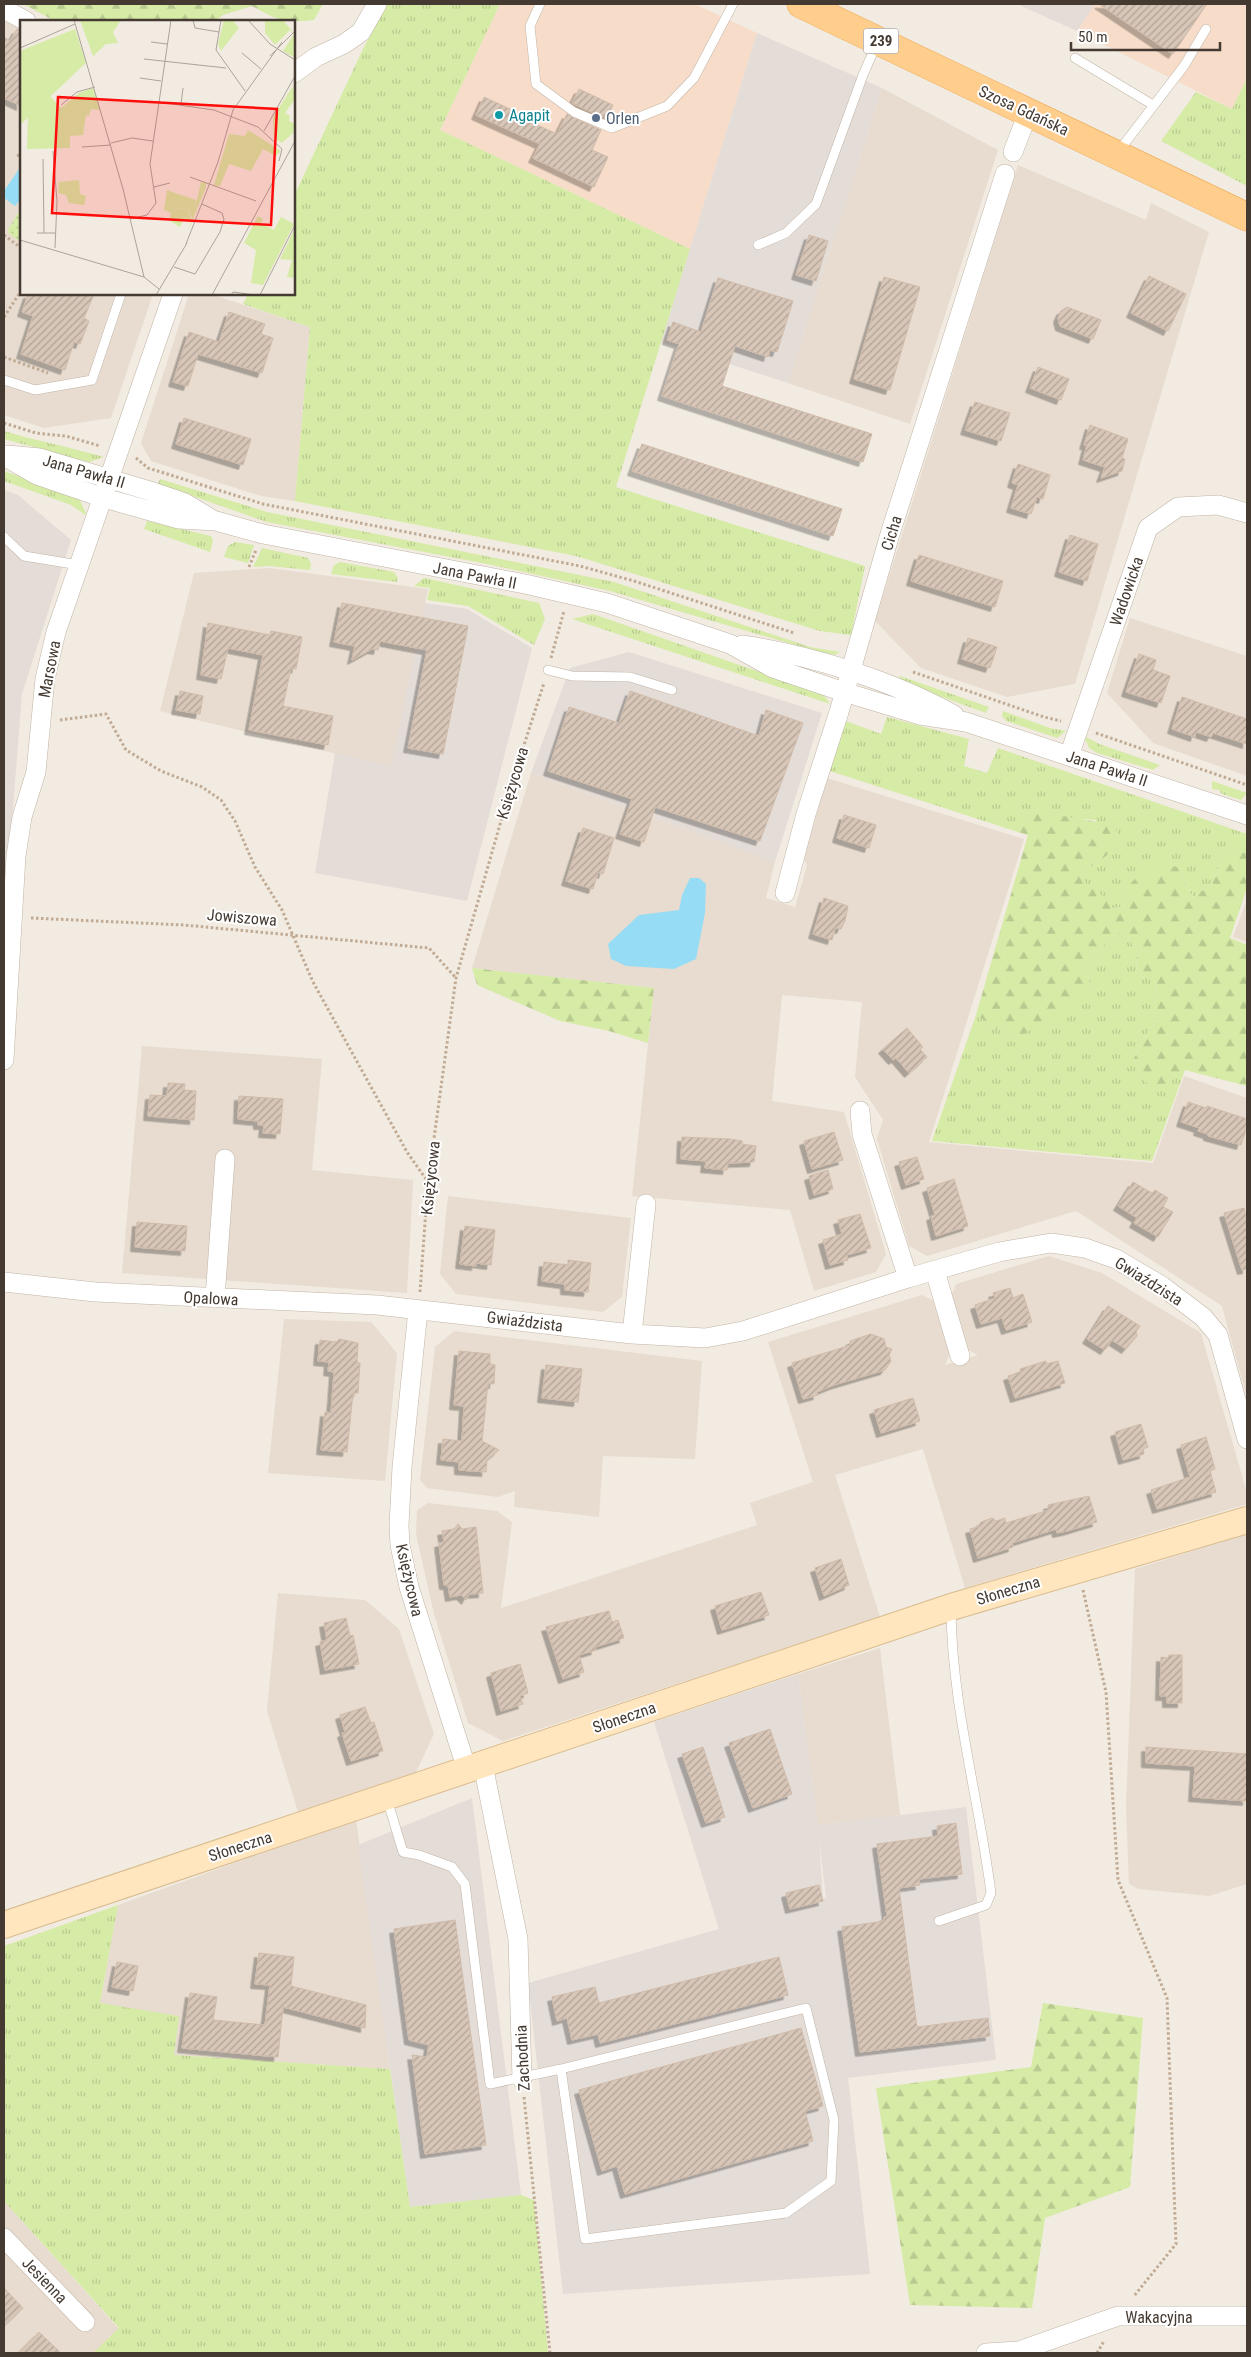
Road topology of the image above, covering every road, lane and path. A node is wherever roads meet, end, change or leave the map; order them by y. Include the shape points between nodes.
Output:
1 (377, 4) edge
2 (540, 4) edge
3 (733, 4) edge
4 (801, 4) edge
5 (4, 9) edge
6 (24, 20) edge
7 (1206, 29) dead end
8 (879, 40) junction
9 (1075, 58) dead end
10 (295, 72) edge
11 (1153, 105) junction
12 (1028, 113) junction
13 (1013, 152) dead end
14 (20, 154) edge
15 (1117, 154) junction
16 (17, 156) dead end
17 (1004, 174) dead end
18 (1247, 217) edge
19 (4, 235) edge
20 (758, 244) dead end
21 (20, 247) edge
22 (20, 292) edge
23 (122, 295) edge
24 (173, 295) edge
25 (4, 314) edge
26 (4, 357) edge
27 (54, 375) dead end
28 (4, 380) edge
29 (4, 423) edge
30 (107, 446) dead end
31 (4, 455) edge
32 (134, 456) dead end
33 (110, 478) junction
34 (104, 498) junction
35 (1247, 513) edge
36 (216, 521) junction
37 (4, 537) edge
38 (79, 566) junction
39 (568, 593) junction
40 (798, 635) dead end
41 (730, 644) junction
42 (905, 669) dead end
43 (548, 670) junction
44 (850, 672) junction
45 (672, 690) dead end
46 (844, 692) junction
47 (1063, 721) dead end
48 (41, 722) junction
49 (966, 722) junction
50 (1091, 730) dead end
51 (1069, 756) junction
52 (1247, 785) edge
53 (1247, 815) edge
54 (785, 893) dead end
55 (13, 918) junction
56 (292, 934) junction
57 (456, 978) junction
58 (5, 1037) edge
59 (4, 1060) edge
60 (860, 1111) dead end
61 (225, 1158) dead end
62 (428, 1182) junction
63 (646, 1204) dead end
64 (935, 1271) junction
65 (908, 1278) junction
66 (4, 1282) edge
67 (215, 1298) junction
68 (418, 1310) junction
69 (632, 1334) junction
70 (960, 1356) dead end
71 (1247, 1439) edge
72 (1247, 1520) edge
73 (1078, 1569) junction
74 (951, 1607) junction
75 (475, 1767) junction
76 (387, 1797) junction
77 (938, 1921) dead end
78 (4, 1925) edge
79 (561, 2069) junction
80 (522, 2079) junction
81 (4, 2238) edge
82 (1118, 2316) junction
83 (1247, 2316) edge
84 (86, 2322) dead end
85 (550, 2353) edge
86 (986, 2353) edge

1 - 10 street via 361,32
2 - 3 lane via 530,26 536,84 574,112 612,128 668,106 694,78
4 - 8 main road, Szosa Gdańska / 239
5 - 6 street
7 - 11 lane via 1184,66
8 - 12 main road, Szosa Gdańska / 239
8 - 20 lane via 816,204 786,233
9 - 11 lane
11 - 15 lane
12 - 13 street
12 - 15 main road, Szosa Gdańska / 239
14 - 16 path
15 - 18 main road, Szosa Gdańska / 239
17 - 44 street, Cicha via 890,534
19 - 21 path
22 - 25 path
23 - 28 lane via 92,380 35,390
24 - 33 street, Marsowa
26 - 27 path
29 - 30 path via 36,434 66,436
31 - 33 street, Jana Pawła II via 40,458
31 - 34 street, Jana Pawła II via 36,475
32 - 40 path via 148,468 263,504 580,566
33 - 34 street, Marsowa
33 - 36 street, Jana Pawła II via 185,503
34 - 36 street, Jana Pawła II via 179,519
34 - 38 street, Marsowa
35 - 51 street, Wadowicka via 1218,505 1178,507 1148,528
36 - 39 street, Jana Pawła II via 279,537
37 - 38 lane via 24,556
38 - 48 street, Marsowa via 56,632 45,679
39 - 41 street, Jana Pawła II
39 - 43 path, Księżycowa
41 - 44 street, Jana Pawła II via 779,650
41 - 46 street, Jana Pawła II via 774,668
42 - 47 path
43 - 45 lane via 572,676 630,677
43 - 57 path, Księżycowa
44 - 46 street, Cicha
44 - 49 street, Jana Pawła II via 925,699
46 - 49 street, Jana Pawła II via 920,715
46 - 54 street, Cicha
48 - 55 street, Marsowa via 36,772 22,817 16,856
48 - 56 path via 106,714 126,750 161,771 202,787 221,800
49 - 51 street, Jana Pawła II
50 - 52 path
51 - 53 street, Jana Pawła II
55 - 56 path, Jowiszowa via 117,920
55 - 58 street, Marsowa
56 - 57 path, Jowiszowa via 429,948
56 - 62 path via 313,982 406,1152
57 - 62 path, Księżycowa
58 - 59 street, Marsowa
60 - 65 street via 862,1134
61 - 67 street
62 - 68 path, Księżycowa
63 - 69 street
64 - 65 street, Gwiaździsta
64 - 70 street
64 - 71 street, Gwiaździsta via 1016,1248 1051,1243 1084,1248 1116,1259 1184,1301 1218,1335
65 - 69 street, Gwiaździsta via 742,1331 705,1338
66 - 67 street, Opalowa via 95,1292
67 - 68 street, Opalowa via 377,1305
68 - 69 street, Gwiaździsta
68 - 75 street, Księżycowa via 402,1467 400,1545 409,1587
72 - 73 street, Słoneczna
73 - 74 street, Słoneczna
73 - 82 path via 1106,1692 1118,1880 1167,1998 1176,2244
74 - 75 street, Słoneczna
74 - 77 lane via 958,1698 991,1893 986,1905
75 - 76 street, Słoneczna
75 - 80 street, Zachodnia via 518,1940
76 - 78 street, Słoneczna
76 - 80 lane via 403,1852 452,1867 465,1884 490,2084
79 - 79 lane via 806,2008 834,2120 831,2181 786,2213 585,2239
79 - 80 lane
80 - 85 path, Zachodnia
81 - 84 street, Jesienna
82 - 83 street, Wakacyjna
82 - 86 street, Wakacyjna via 1019,2351

